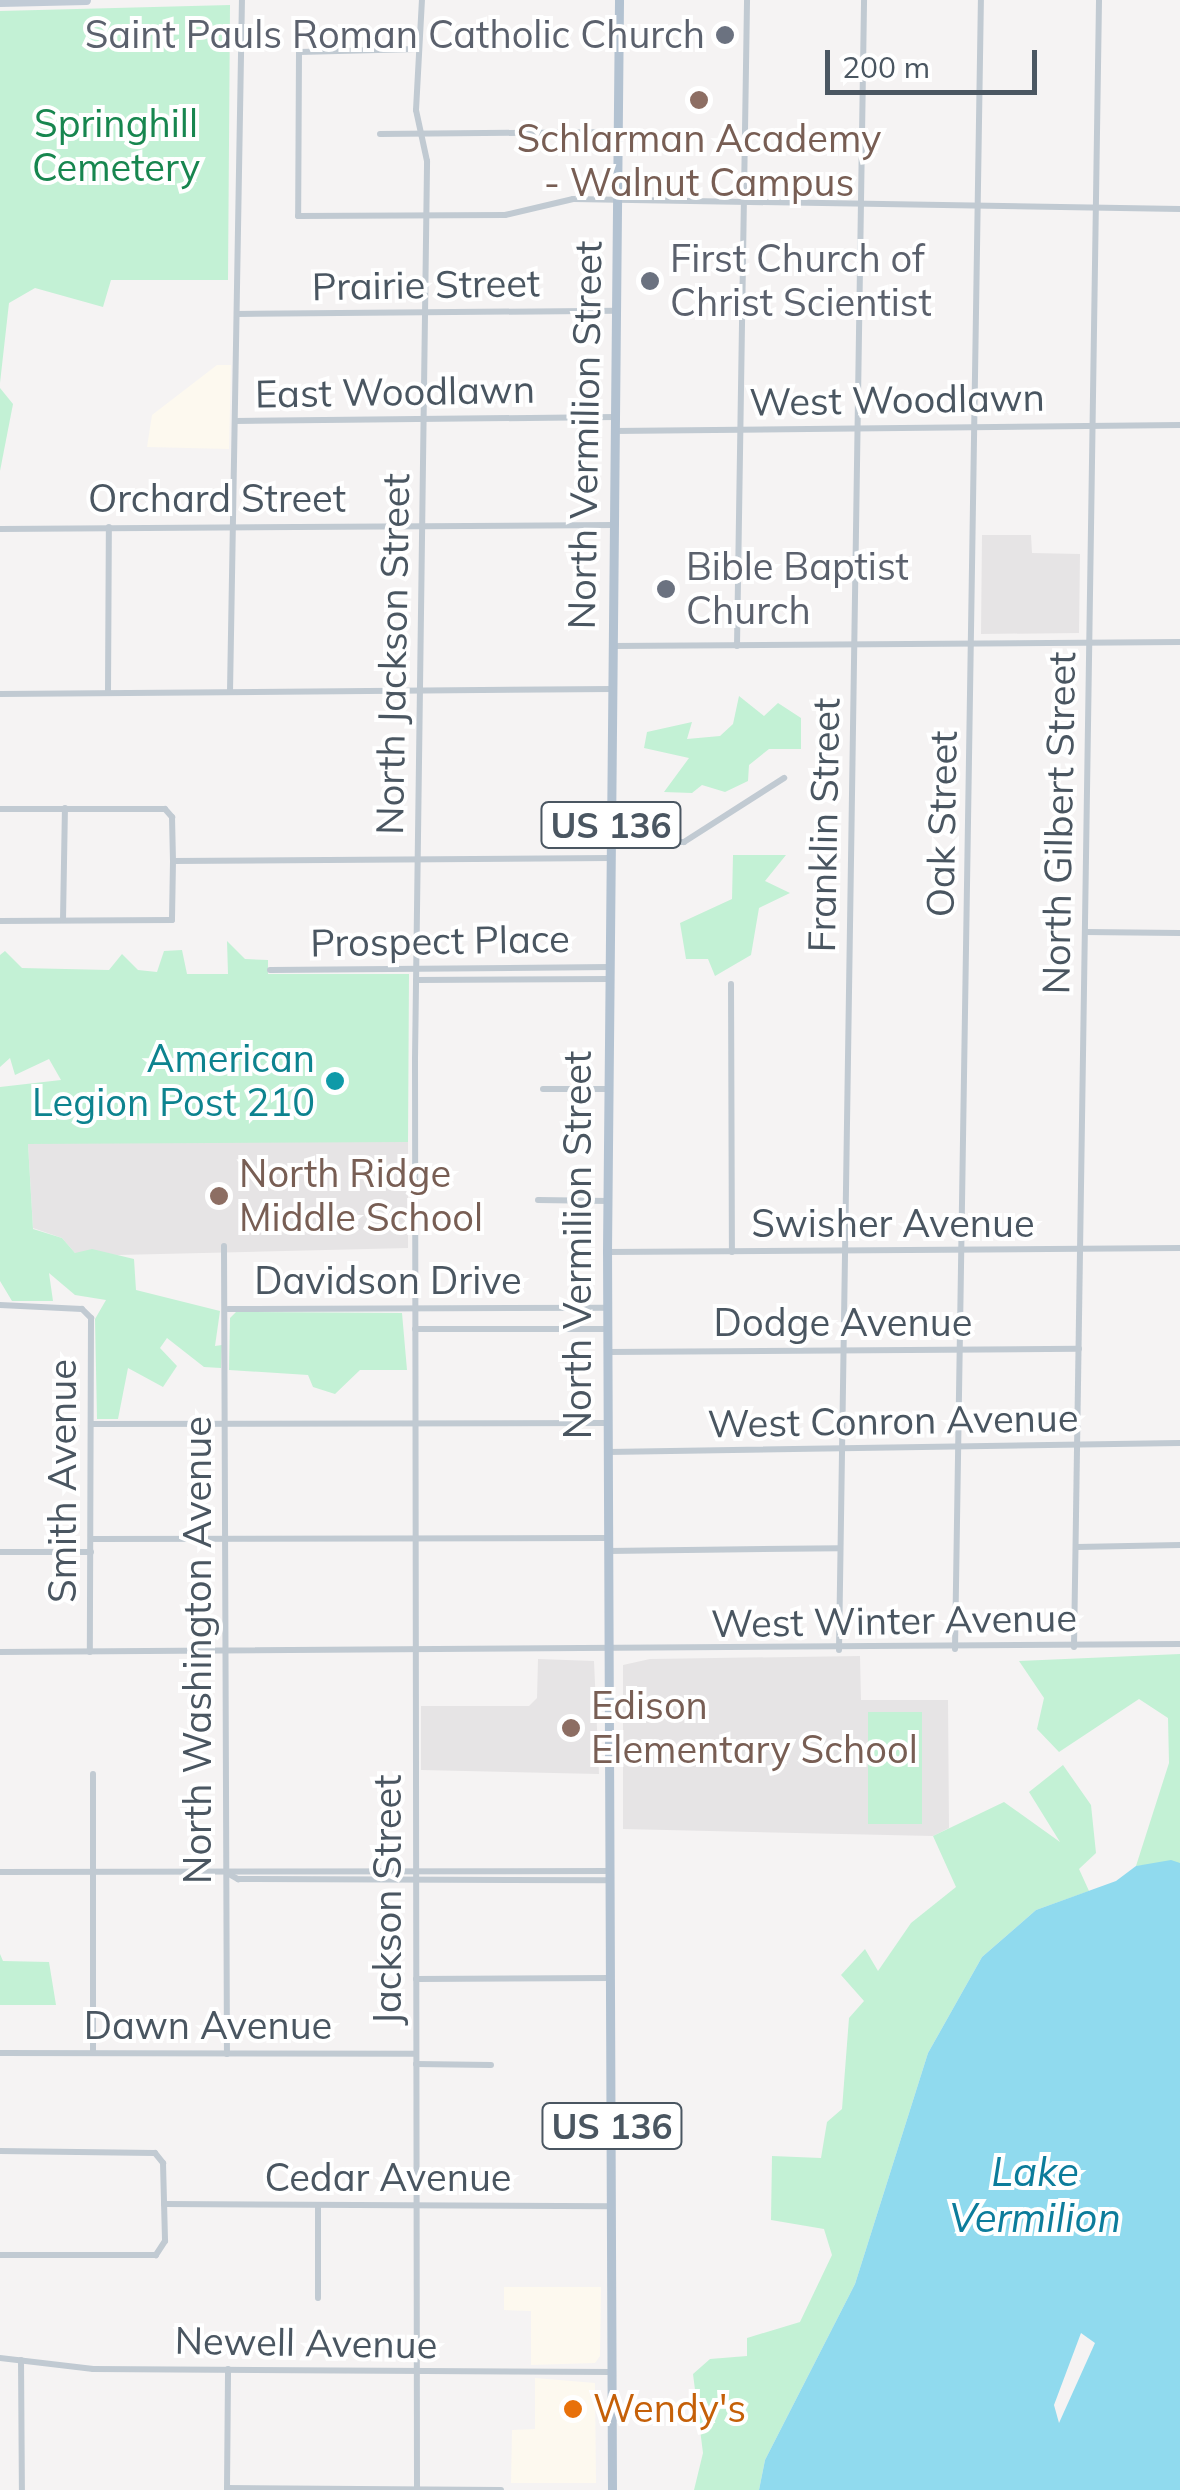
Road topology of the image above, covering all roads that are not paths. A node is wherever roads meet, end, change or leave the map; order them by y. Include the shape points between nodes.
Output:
1 (86, 0) edge
2 (242, 0) edge
3 (422, 0) edge
4 (619, 0) edge
5 (748, 0) edge
6 (864, 0) edge
7 (982, 0) edge
8 (1099, 0) edge
9 (0, 2) edge
10 (417, 50) junction
11 (618, 132) junction
12 (380, 134) dead end
13 (422, 134) junction
14 (618, 200) junction
15 (745, 201) junction
16 (862, 201) junction
17 (978, 201) junction
18 (1096, 208) junction
19 (1180, 210) edge
20 (427, 216) junction
21 (616, 311) junction
22 (425, 312) junction
23 (237, 314) junction
24 (615, 416) junction
25 (424, 418) junction
26 (235, 421) junction
27 (1180, 425) edge
28 (1091, 426) junction
29 (975, 427) junction
30 (858, 428) junction
31 (740, 429) junction
32 (614, 430) junction
33 (613, 525) junction
34 (233, 526) junction
35 (421, 526) junction
36 (109, 527) junction
37 (0, 529) edge
38 (1089, 642) junction
39 (1180, 642) edge
40 (972, 643) junction
41 (854, 645) junction
42 (612, 646) junction
43 (737, 646) junction
44 (612, 689) junction
45 (420, 690) junction
46 (230, 692) junction
47 (108, 693) junction
48 (0, 694) edge
49 (784, 778) dead end
50 (0, 808) edge
51 (65, 808) junction
52 (611, 842) junction
53 (610, 858) junction
54 (418, 860) junction
55 (172, 861) junction
56 (62, 920) junction
57 (0, 921) edge
58 (1086, 932) junction
59 (1180, 933) edge
60 (270, 970) dead end
61 (416, 970) junction
62 (610, 973) junction
63 (416, 980) junction
64 (731, 984) dead end
65 (543, 1089) dead end
66 (608, 1089) junction
67 (538, 1200) dead end
68 (608, 1201) junction
69 (224, 1246) dead end
70 (1180, 1248) edge
71 (1080, 1250) junction
72 (964, 1251) junction
73 (607, 1252) junction
74 (732, 1252) junction
75 (845, 1252) junction
76 (0, 1306) edge
77 (228, 1308) junction
78 (608, 1308) junction
79 (415, 1310) junction
80 (415, 1329) junction
81 (608, 1329) junction
82 (960, 1349) junction
83 (1078, 1349) junction
84 (841, 1351) junction
85 (608, 1352) junction
86 (608, 1423) junction
87 (92, 1424) junction
88 (415, 1424) junction
89 (225, 1425) junction
90 (1180, 1444) edge
91 (1078, 1446) junction
92 (959, 1448) junction
93 (841, 1449) junction
94 (608, 1452) junction
95 (225, 1538) junction
96 (608, 1538) junction
97 (92, 1539) junction
98 (415, 1539) junction
99 (1180, 1545) edge
100 (1076, 1547) junction
101 (840, 1548) junction
102 (608, 1551) junction
103 (0, 1552) edge
104 (92, 1552) junction
105 (1180, 1644) edge
106 (1074, 1647) junction
107 (955, 1649) junction
108 (609, 1650) junction
109 (839, 1650) junction
110 (415, 1651) junction
111 (0, 1652) edge
112 (90, 1652) junction
113 (225, 1652) junction
114 (93, 1774) dead end
115 (0, 1872) edge
116 (93, 1872) junction
117 (226, 1873) junction
118 (415, 1875) junction
119 (611, 1876) junction
120 (612, 1978) junction
121 (416, 1979) junction
122 (0, 2053) edge
123 (93, 2054) junction
124 (227, 2054) junction
125 (416, 2059) junction
126 (491, 2064) dead end
127 (0, 2151) edge
128 (164, 2204) junction
129 (318, 2205) junction
130 (416, 2206) junction
131 (612, 2206) junction
132 (0, 2255) edge
133 (318, 2298) dead end
134 (0, 2358) edge
135 (21, 2360) junction
136 (228, 2369) junction
137 (418, 2372) junction
138 (612, 2372) junction
139 (227, 2489) edge
140 (22, 2490) edge
141 (417, 2490) edge
142 (501, 2490) edge
143 (612, 2490) edge

1 - 9 main road
2 - 23 street
3 - 10 street, North Jackson Street
4 - 11 main road, North Vermilion Street / US 136
5 - 15 street
6 - 16 street, Franklin Street
7 - 17 street, Oak Street
8 - 18 street, North Gilbert Street
10 - 13 street, North Jackson Street
10 - 20 street via 299,52 298,216
11 - 13 street
11 - 14 main road, North Vermilion Street / US 136
12 - 13 street
13 - 20 street, North Jackson Street
14 - 15 street
14 - 20 street via 573,199 505,215
14 - 21 main road, North Vermilion Street / US 136
15 - 16 street
15 - 31 street
16 - 17 street
16 - 30 street, Franklin Street
17 - 18 street
17 - 29 street, Oak Street
18 - 19 street
18 - 28 street, North Gilbert Street
20 - 22 street, North Jackson Street
21 - 22 street, Prairie Street
21 - 24 main road, North Vermilion Street / US 136
22 - 23 street, Prairie Street
22 - 25 street, North Jackson Street
23 - 26 street
24 - 25 street, East Woodlawn
24 - 32 main road, North Vermilion Street / US 136
25 - 26 street, East Woodlawn
25 - 35 street, North Jackson Street
26 - 34 street
27 - 28 street, West Woodlawn
28 - 29 street, West Woodlawn
28 - 38 street, North Gilbert Street
29 - 30 street, West Woodlawn
29 - 40 street, Oak Street
30 - 31 street, West Woodlawn
30 - 41 street, Franklin Street
31 - 32 street, West Woodlawn
31 - 43 street
32 - 33 main road, North Vermilion Street / US 136
33 - 35 street, Orchard Street
33 - 42 main road, North Vermilion Street / US 136
34 - 35 street, Orchard Street
34 - 36 street, Orchard Street
34 - 46 street
35 - 45 street, North Jackson Street
36 - 37 street, Orchard Street
36 - 47 street
38 - 39 street
38 - 40 street
38 - 58 street, North Gilbert Street
40 - 41 street
40 - 72 street, Oak Street
41 - 43 street
41 - 75 street, Franklin Street
42 - 43 street
42 - 44 main road, North Vermilion Street / US 136
44 - 45 street
44 - 52 main road, North Vermilion Street / US 136
45 - 46 street
45 - 54 street, North Jackson Street
46 - 47 street
47 - 48 street
49 - 52 street via 684,842
50 - 51 street
51 - 55 street via 165,809 172,816
51 - 56 street
52 - 53 main road, North Vermilion Street / US 136
53 - 54 street
53 - 62 main road, North Vermilion Street / US 136
54 - 55 street
54 - 61 street, North Jackson Street
55 - 56 street via 172,920
56 - 57 street
58 - 59 street
58 - 71 street, North Gilbert Street
60 - 61 street, Prospect Place
61 - 62 street, Prospect Place
61 - 63 street, North Jackson Street
62 - 63 street, Prospect Place
62 - 66 main road, North Vermilion Street / US 136
63 - 79 street, North Jackson Street
64 - 74 street
65 - 66 street
66 - 68 main road, North Vermilion Street / US 136
67 - 68 street
68 - 73 main road, North Vermilion Street / US 136
69 - 77 street, North Washington Avenue
70 - 71 street, Swisher Avenue
71 - 72 street, Swisher Avenue
71 - 83 street, North Gilbert Street
72 - 75 street, Swisher Avenue
72 - 82 street, Oak Street
73 - 74 street, Swisher Avenue
73 - 78 main road, North Vermilion Street / US 136
74 - 75 street, Swisher Avenue
75 - 84 street, Franklin Street
76 - 87 street, Smith Avenue via 88,1311
77 - 79 street, Davidson Drive
77 - 89 street, North Washington Avenue
78 - 79 street, Davidson Drive
78 - 81 main road, North Vermilion Street / US 136
79 - 80 street, Jackson Street
80 - 81 street, Davidson Drive
80 - 88 street, Jackson Street
81 - 85 main road, North Vermilion Street / US 136
82 - 83 street, Dodge Avenue
82 - 84 street, Dodge Avenue
82 - 92 street, Oak Street
83 - 91 street, North Gilbert Street
84 - 85 street, Dodge Avenue
84 - 93 street, Franklin Street
85 - 86 main road, North Vermilion Street / US 136
86 - 88 street
86 - 94 main road, North Vermilion Street / US 136
87 - 89 street
87 - 97 street, Smith Avenue
88 - 89 street
88 - 98 street, Jackson Street
89 - 95 street, North Washington Avenue
90 - 91 street, West Conron Avenue
91 - 92 street, West Conron Avenue
91 - 100 street, North Gilbert Street
92 - 93 street, West Conron Avenue
92 - 107 street, Oak Street
93 - 94 street, West Conron Avenue
93 - 101 street, Franklin Street
94 - 96 main road, North Vermilion Street / US 136
95 - 97 street
95 - 98 street
95 - 113 street, North Washington Avenue
96 - 98 street
96 - 102 main road, North Vermilion Street / US 136
97 - 104 street, Smith Avenue
98 - 110 street, Jackson Street
99 - 100 street
100 - 106 street, North Gilbert Street
101 - 102 street
101 - 109 street, Franklin Street
102 - 108 main road, North Vermilion Street / US 136
103 - 104 street
104 - 112 street, Smith Avenue
105 - 106 street, West Winter Avenue
106 - 107 street, West Winter Avenue
107 - 109 street, West Winter Avenue
108 - 109 street, West Winter Avenue
108 - 110 street, West Winter Avenue
108 - 119 main road, North Vermilion Street / US 136
110 - 113 street, West Winter Avenue
110 - 118 street, Jackson Street
111 - 112 street, West Winter Avenue
112 - 113 street, West Winter Avenue
113 - 117 street, North Washington Avenue
114 - 116 street
115 - 116 street
116 - 117 street
116 - 123 street
117 - 118 street
117 - 124 street, North Washington Avenue
118 - 119 street
118 - 121 street, Jackson Street
119 - 120 main road, North Vermilion Street / US 136
120 - 121 street
120 - 131 main road, North Vermilion Street / US 136
121 - 125 street, Jackson Street
122 - 123 street, Dawn Avenue
123 - 124 street, Dawn Avenue
124 - 125 street, Dawn Avenue
125 - 126 street, Dawn Avenue
125 - 130 street, Jackson Street
127 - 128 street via 155,2153 164,2163
128 - 129 street, Cedar Avenue
128 - 132 street via 164,2241 156,2255
129 - 130 street, Cedar Avenue
129 - 133 street
130 - 131 street, Cedar Avenue
130 - 137 street, Jackson Street
131 - 138 main road, North Vermilion Street / US 136
134 - 135 street, Newell Avenue
135 - 136 street, Newell Avenue via 92,2370
135 - 140 street
136 - 137 street, Newell Avenue
136 - 139 street
137 - 138 street, Newell Avenue
137 - 141 street, Jackson Street
138 - 143 main road, North Vermilion Street / US 136
139 - 141 street
141 - 142 street

